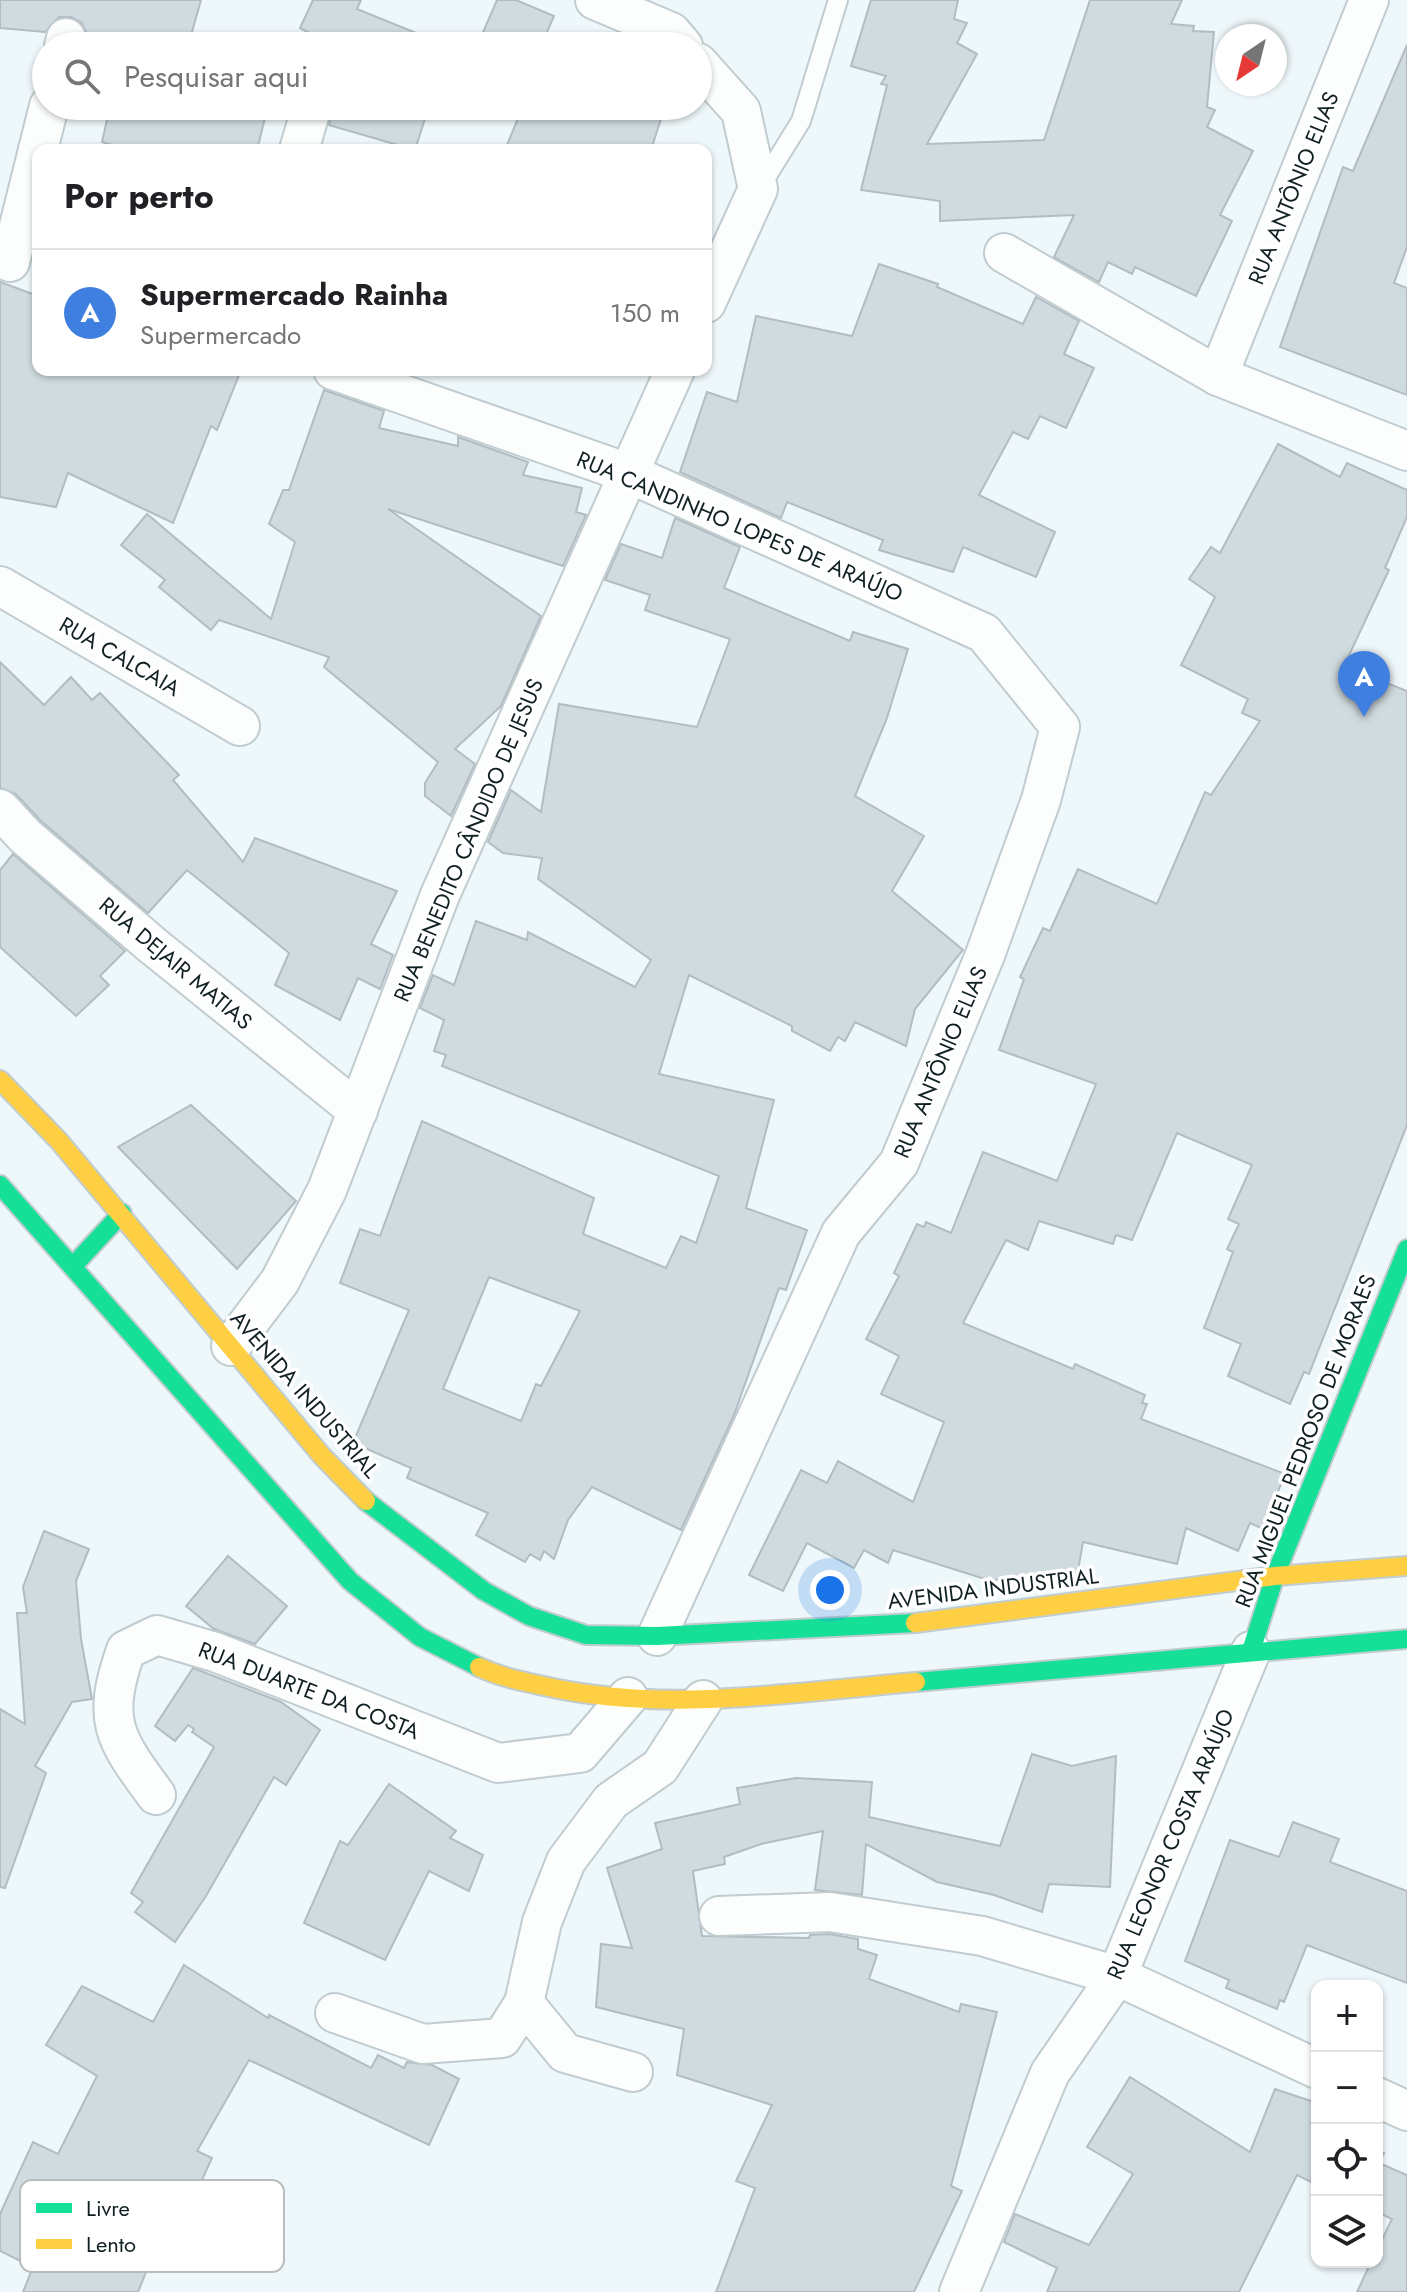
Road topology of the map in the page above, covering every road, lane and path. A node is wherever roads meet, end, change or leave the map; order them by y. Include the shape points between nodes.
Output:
1 (595, 0) edge
2 (838, 0) edge
3 (1369, 0) edge
4 (671, 32) edge
5 (712, 79) edge
6 (46, 120) edge
7 (308, 120) edge
8 (40, 144) edge
9 (301, 144) edge
10 (32, 181) edge
11 (758, 189) junction
12 (1004, 253) dead end
13 (16, 264) edge
14 (712, 290) edge
15 (350, 376) edge
16 (672, 376) edge
17 (1218, 376) junction
18 (1407, 451) edge
19 (628, 473) junction
20 (0, 586) edge
21 (240, 726) dead end
22 (1060, 727) joint
23 (0, 809) edge
24 (0, 1080) edge
25 (358, 1111) junction
26 (0, 1185) edge
27 (122, 1213) junction
28 (1407, 1249) edge
29 (73, 1266) junction
30 (231, 1346) junction
31 (1407, 1566) edge
32 (1275, 1576) junction
33 (657, 1636) junction
34 (1407, 1639) edge
35 (1251, 1651) junction
36 (628, 1697) junction
37 (703, 1700) junction
38 (156, 1795) dead end
39 (719, 1916) dead end
40 (1117, 1976) junction
41 (524, 2003) junction
42 (335, 2013) dead end
43 (1311, 2066) edge
44 (633, 2072) dead end
45 (1383, 2100) edge
46 (1407, 2111) edge
47 (959, 2292) edge

1 - 4 street
2 - 11 lane via 801,121
3 - 17 street, RUA ANTÔNIO ELIAS
5 - 11 street via 741,111
6 - 8 street
7 - 9 street
10 - 13 street
11 - 14 street
12 - 17 street
15 - 19 street, RUA CANDINHO LOPES DE ARAÚJO
16 - 19 street, RUA BENEDITO CÂNDIDO DE JESUS
17 - 18 street
19 - 22 street, RUA CANDINHO LOPES DE ARAÚJO via 984,633
19 - 25 street, RUA BENEDITO CÂNDIDO DE JESUS via 440,895
20 - 21 street, RUA CALCAIA
22 - 33 street, RUA ANTÔNIO ELIAS via 1041,800 985,955 899,1163 841,1233
23 - 25 street, RUA DEJAIR MATIAS via 152,945
24 - 27 main road, AVENIDA INDUSTRIAL
25 - 30 street, RUA BENEDITO CÂNDIDO DE JESUS via 327,1190 280,1281
26 - 29 main road
27 - 29 main road
27 - 30 main road, AVENIDA INDUSTRIAL
28 - 32 main road, RUA MIGUEL PEDROSO DE MORAES
29 - 36 main road via 350,1581 420,1637 495,1675 583,1695
30 - 33 main road, AVENIDA INDUSTRIAL via 322,1456 372,1507 484,1591 529,1616 586,1635
31 - 32 main road, AVENIDA INDUSTRIAL
32 - 33 main road, AVENIDA INDUSTRIAL via 922,1623
32 - 35 main road, RUA MIGUEL PEDROSO DE MORAES
34 - 35 main road
35 - 37 main road
35 - 40 street, RUA LEONOR COSTA ARAÚJO
36 - 37 main road
36 - 38 street, RUA DUARTE DA COSTA via 580,1753 498,1763 215,1652 157,1635 126,1650 112,1691 120,1745
37 - 41 street via 660,1767 611,1801 566,1861 542,1922
39 - 40 street via 830,1912 982,1936
40 - 43 street
40 - 47 street, RUA LEONOR COSTA ARAÚJO via 1050,2073
41 - 42 street via 502,2038 423,2044
41 - 44 street via 565,2053
45 - 46 street

